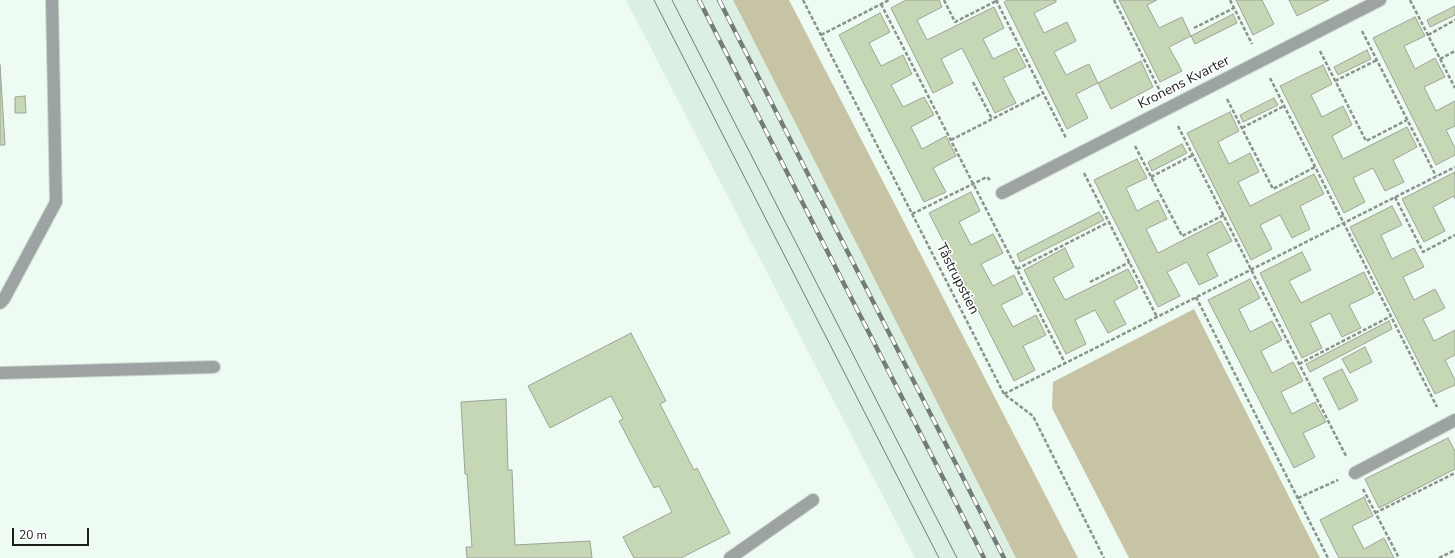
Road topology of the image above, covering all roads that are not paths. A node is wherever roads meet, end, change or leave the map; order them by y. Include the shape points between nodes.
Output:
1 (52, 0) edge
2 (1380, 0) edge
3 (1002, 193) road end
4 (0, 303) edge
5 (214, 367) dead end
6 (0, 373) edge
7 (1451, 422) edge
8 (1355, 473) road end
9 (813, 500) dead end
10 (730, 558) edge

1 - 4 street via 56,202
2 - 3 street, Kronens Kvarter
5 - 6 street
7 - 8 street
9 - 10 street

